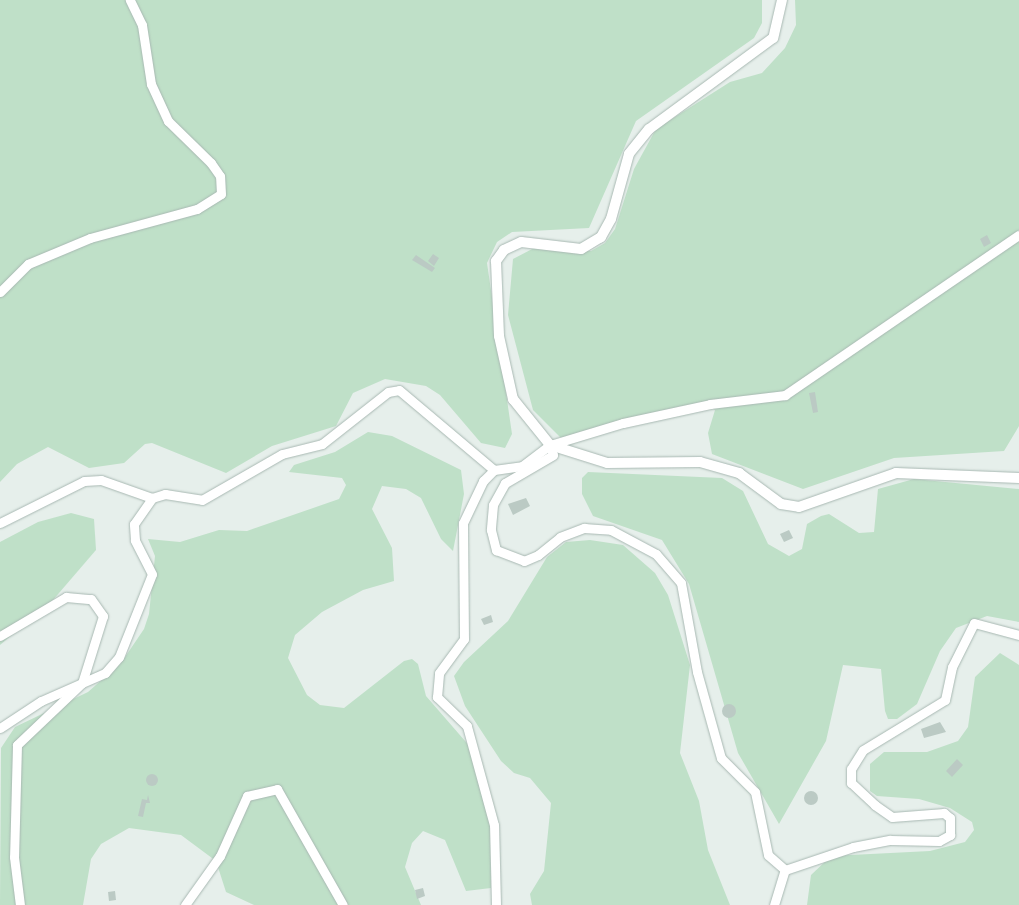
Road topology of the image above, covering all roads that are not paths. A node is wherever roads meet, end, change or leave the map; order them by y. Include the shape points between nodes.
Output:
1 (130, 0) edge
2 (782, 0) edge
3 (1019, 235) edge
4 (0, 292) edge
5 (550, 445) junction
6 (494, 470) junction
7 (1019, 478) edge
8 (152, 498) junction
9 (0, 523) edge
10 (1019, 634) edge
11 (0, 636) edge
12 (82, 683) junction
13 (0, 728) edge
14 (785, 870) junction
15 (20, 905) edge
16 (185, 905) edge
17 (343, 905) edge
18 (496, 905) edge
19 (774, 905) edge

1 - 4 street via 142,25 151,84 168,121 211,163 220,176 221,194 197,209 90,238 28,264
2 - 5 street via 773,38 649,128 629,154 611,218 601,238 581,249 521,242 504,250 496,261 499,336 513,399
3 - 5 street via 785,395 673,410
5 - 6 street via 522,466
5 - 7 street via 607,463 700,462 739,473 781,504 799,507 896,473
5 - 14 street via 553,455 505,483 493,505 491,530 496,550 524,561 538,555 560,537 584,528 610,530 656,554 681,583 697,672 721,758 755,792 768,855
6 - 8 street via 399,390 388,392 322,444 282,454 202,500 165,494
6 - 18 street via 474,495 463,524 464,639 439,674 437,697 467,726 494,825
8 - 9 street via 101,480 84,481
8 - 12 street via 134,524 135,540 152,574 119,657 105,673
10 - 14 street via 974,623 952,667 945,700 863,750 851,769 851,783 875,805 892,816 944,813 950,818 950,835 939,841 890,840 853,847
11 - 12 street via 57,601 91,599 103,616
12 - 13 street via 41,701
12 - 15 street via 17,745 14,857
14 - 19 street
16 - 17 street via 220,856 247,796 277,789

